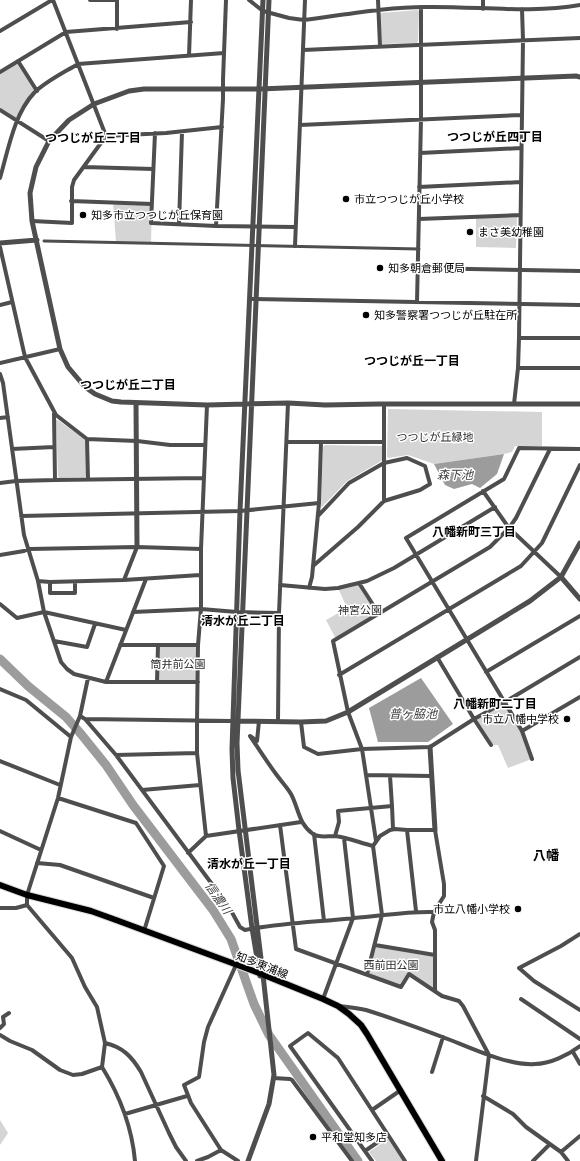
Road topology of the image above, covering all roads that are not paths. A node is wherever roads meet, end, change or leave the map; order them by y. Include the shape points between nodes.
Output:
1 (52, 0) edge
2 (90, 0) edge
3 (117, 0) edge
4 (191, 0) edge
5 (226, 0) edge
6 (249, 0) edge
7 (263, 0) edge
8 (270, 0) edge
9 (305, 0) edge
10 (378, 0) edge
11 (483, 0) edge
12 (577, 0) edge
13 (579, 5) edge
14 (421, 7) junction
15 (483, 9) junction
16 (522, 9) junction
17 (379, 10) junction
18 (263, 11) junction
19 (269, 12) junction
20 (304, 20) junction
21 (191, 22) junction
22 (117, 29) junction
23 (0, 31) edge
24 (66, 32) junction
25 (580, 38) edge
26 (523, 40) junction
27 (421, 45) junction
28 (380, 46) junction
29 (303, 50) junction
30 (224, 53) junction
31 (189, 56) junction
32 (18, 62) junction
33 (78, 64) junction
34 (0, 72) edge
35 (522, 77) junction
36 (580, 77) edge
37 (421, 82) junction
38 (301, 87) junction
39 (263, 89) junction
40 (223, 90) junction
41 (37, 91) junction
42 (94, 104) junction
43 (0, 110) edge
44 (521, 115) junction
45 (421, 119) junction
46 (16, 121) junction
47 (300, 125) junction
48 (222, 127) junction
49 (182, 132) junction
50 (155, 133) junction
51 (106, 136) junction
52 (49, 141) junction
53 (521, 148) junction
54 (420, 153) junction
55 (84, 167) junction
56 (154, 169) junction
57 (0, 178) edge
58 (521, 182) junction
59 (420, 187) junction
60 (71, 202) junction
61 (152, 204) junction
62 (520, 215) junction
63 (419, 219) junction
64 (32, 221) junction
65 (179, 224) junction
66 (216, 226) junction
67 (253, 226) junction
68 (260, 226) junction
69 (295, 227) junction
70 (37, 240) junction
71 (44, 240) dead end
72 (0, 243) edge
73 (252, 245) junction
74 (259, 245) junction
75 (294, 246) junction
76 (0, 247) edge
77 (419, 249) junction
78 (418, 268) junction
79 (520, 270) junction
80 (580, 271) edge
81 (250, 299) junction
82 (256, 299) junction
83 (12, 302) junction
84 (417, 302) junction
85 (519, 304) junction
86 (0, 305) edge
87 (580, 305) edge
88 (519, 338) junction
89 (580, 338) edge
90 (60, 349) junction
91 (25, 357) junction
92 (0, 363) edge
93 (518, 368) junction
94 (580, 368) edge
95 (0, 374) edge
96 (136, 402) junction
97 (288, 403) junction
98 (246, 404) junction
99 (252, 404) junction
100 (384, 404) junction
101 (514, 404) junction
102 (580, 404) edge
103 (207, 405) junction
104 (54, 413) junction
105 (8, 417) junction
106 (0, 418) edge
107 (87, 439) junction
108 (137, 441) junction
109 (287, 442) junction
110 (384, 442) junction
111 (321, 443) junction
112 (205, 445) junction
113 (54, 447) junction
114 (12, 449) junction
115 (550, 449) junction
116 (580, 449) edge
117 (384, 463) junction
118 (580, 465) edge
119 (136, 478) junction
120 (204, 478) junction
121 (88, 479) junction
122 (55, 480) junction
123 (16, 481) junction
124 (0, 483) edge
125 (483, 491) junction
126 (384, 501) junction
127 (319, 503) junction
128 (284, 506) junction
129 (495, 507) junction
130 (247, 510) junction
131 (203, 511) junction
132 (240, 511) junction
133 (136, 513) junction
134 (20, 516) junction
135 (318, 516) junction
136 (509, 528) junction
137 (580, 543) edge
138 (136, 547) junction
139 (29, 549) junction
140 (201, 549) junction
141 (534, 551) junction
142 (415, 554) junction
143 (0, 555) edge
144 (313, 566) junction
145 (200, 575) junction
146 (561, 577) junction
147 (146, 579) junction
148 (124, 580) junction
149 (38, 581) junction
150 (433, 581) junction
151 (50, 582) junction
152 (75, 582) junction
153 (359, 583) junction
154 (280, 585) junction
155 (309, 588) junction
156 (580, 599) edge
157 (0, 604) edge
158 (201, 609) junction
159 (449, 610) junction
160 (44, 612) junction
161 (133, 612) junction
162 (240, 612) junction
163 (278, 613) junction
164 (379, 614) junction
165 (580, 616) edge
166 (95, 624) junction
167 (126, 630) junction
168 (467, 640) junction
169 (54, 641) junction
170 (120, 645) junction
171 (158, 645) junction
172 (198, 645) junction
173 (437, 657) junction
174 (580, 657) edge
175 (486, 672) junction
176 (339, 674) junction
177 (88, 678) junction
178 (106, 682) junction
179 (157, 682) junction
180 (198, 682) junction
181 (0, 689) edge
182 (580, 697) edge
183 (505, 702) junction
184 (348, 712) junction
185 (79, 718) junction
186 (85, 719) junction
187 (474, 719) junction
188 (197, 721) junction
189 (235, 721) junction
190 (259, 721) junction
191 (278, 721) junction
192 (301, 722) junction
193 (522, 731) junction
194 (71, 737) junction
195 (491, 745) dead end
196 (430, 747) junction
197 (362, 749) junction
198 (197, 753) junction
199 (116, 755) junction
200 (532, 759) dead end
201 (0, 761) edge
202 (366, 774) junction
203 (390, 776) junction
204 (431, 776) junction
205 (60, 785) junction
206 (200, 785) junction
207 (142, 790) junction
208 (58, 798) junction
209 (392, 806) junction
210 (371, 808) junction
211 (301, 822) junction
212 (280, 825) junction
213 (393, 829) junction
214 (242, 830) junction
215 (407, 830) junction
216 (435, 830) junction
217 (0, 831) edge
218 (314, 834) junction
219 (206, 836) junction
220 (335, 836) junction
221 (344, 838) junction
222 (376, 842) junction
223 (373, 846) junction
224 (41, 850) junction
225 (188, 853) junction
226 (37, 863) junction
227 (0, 885) edge
228 (27, 895) junction
229 (154, 898) junction
230 (27, 904) junction
231 (0, 908) edge
232 (416, 912) junction
233 (434, 912) junction
234 (382, 916) junction
235 (353, 918) junction
236 (324, 921) junction
237 (293, 923) junction
238 (255, 928) junction
239 (144, 930) junction
240 (580, 934) edge
241 (375, 945) junction
242 (435, 955) junction
243 (337, 963) junction
244 (236, 965) junction
245 (261, 974) junction
246 (367, 974) junction
247 (435, 990) junction
248 (323, 999) junction
249 (521, 999) dead end
250 (338, 1006) junction
251 (580, 1010) edge
252 (9, 1013) dead end
253 (0, 1028) edge
254 (0, 1035) edge
255 (443, 1037) junction
256 (580, 1039) edge
257 (105, 1043) junction
258 (580, 1046) edge
259 (573, 1052) junction
260 (489, 1055) junction
261 (580, 1064) edge
262 (102, 1067) junction
263 (432, 1072) dead end
264 (273, 1078) junction
265 (401, 1090) junction
266 (187, 1096) junction
267 (483, 1096) junction
268 (157, 1105) junction
269 (372, 1110) junction
270 (125, 1114) junction
271 (388, 1135) junction
272 (580, 1136) edge
273 (550, 1144) junction
274 (221, 1150) junction
275 (365, 1151) junction
276 (561, 1152) junction
277 (135, 1161) edge
278 (186, 1161) edge
279 (197, 1161) edge
280 (238, 1161) edge
281 (248, 1161) edge
282 (352, 1161) edge
283 (372, 1161) edge
284 (405, 1161) edge
285 (442, 1161) edge
286 (476, 1161) edge
287 (533, 1161) edge
288 (568, 1161) edge

1 - 23 street
1 - 24 street
2 - 3 street
3 - 22 street
4 - 21 street
5 - 30 street
6 - 18 street
7 - 18 street
8 - 19 street
9 - 20 street
10 - 17 street
11 - 15 street
12 - 13 street
13 - 16 street via 557,9
14 - 15 street
14 - 17 street
14 - 27 street
15 - 16 street
16 - 26 street
17 - 20 street
17 - 28 street
18 - 19 street
18 - 39 street
19 - 20 street
19 - 39 street
20 - 29 street
21 - 22 street
21 - 31 street
22 - 24 street
24 - 32 street
24 - 33 street
25 - 26 street
26 - 27 street
26 - 35 street
27 - 28 street
27 - 37 street
28 - 29 street
29 - 38 street
30 - 31 street
30 - 40 street
31 - 33 street
32 - 34 street
32 - 41 street
33 - 41 street
33 - 42 street
35 - 36 street
35 - 37 street
35 - 44 street
37 - 38 street
37 - 45 street
38 - 39 street
38 - 47 street
39 - 40 street
39 - 67 street
39 - 68 street
40 - 42 street via 144,89 129,91
40 - 48 street
41 - 46 street
42 - 51 street
42 - 52 street via 69,120
43 - 46 street
44 - 45 street
44 - 53 street
45 - 47 street
45 - 54 street
46 - 52 street
46 - 57 street
47 - 69 street
48 - 49 street
48 - 66 street
49 - 50 street
49 - 65 street
50 - 51 street
50 - 56 street
51 - 55 street
52 - 64 street via 32,179
53 - 54 street
53 - 58 street
54 - 59 street
55 - 56 street
55 - 60 street via 74,180
56 - 61 street
58 - 59 street
58 - 62 street
59 - 63 street
60 - 61 street
60 - 64 street via 72,223
61 - 65 street via 151,223
62 - 63 street
62 - 79 street
63 - 77 street
64 - 70 street
65 - 66 street
66 - 67 street
67 - 68 street
67 - 73 street
68 - 69 street
68 - 74 street
69 - 75 street
70 - 72 street
70 - 90 street
71 - 73 street
73 - 74 street
73 - 81 street
74 - 75 street
74 - 82 street
75 - 77 street
76 - 83 street
77 - 78 street
78 - 79 street
78 - 84 street
79 - 80 street
79 - 85 street
81 - 82 street
81 - 98 street
82 - 84 street
82 - 99 street
83 - 86 street
83 - 91 street
84 - 85 street
85 - 87 street
85 - 88 street
88 - 89 street
88 - 93 street
90 - 91 street
90 - 96 street via 74,376 95,394 112,400
91 - 92 street
91 - 104 street
93 - 94 street
93 - 101 street
95 - 105 street
96 - 103 street
96 - 108 street
97 - 99 street
97 - 100 street
97 - 109 street
98 - 99 street
98 - 103 street
98 - 132 street
99 - 130 street
100 - 101 street
100 - 110 street
101 - 102 street
103 - 112 street
104 - 107 street
104 - 113 street
105 - 106 street
105 - 114 street
107 - 108 street
107 - 121 street
108 - 112 street via 170,445
108 - 119 street
109 - 111 street
109 - 128 street
110 - 111 street
110 - 117 street
111 - 127 street
112 - 120 street
113 - 114 street
113 - 122 street
114 - 123 street
115 - 116 street
115 - 125 street via 519,448 504,479
115 - 136 street
117 - 126 street
117 - 126 street via 407,458 425,466 430,484 420,490
117 - 135 street via 349,483
118 - 141 street via 542,543
119 - 120 street
119 - 121 street
119 - 133 street
120 - 131 street
121 - 122 street
122 - 123 street
123 - 124 street
123 - 134 street
125 - 129 street
125 - 142 street via 406,538
126 - 144 street
127 - 128 street
127 - 135 street
128 - 130 street
128 - 154 street
129 - 136 street
129 - 142 street
130 - 132 street
130 - 162 street
131 - 132 street
131 - 133 street
131 - 140 street
132 - 162 street
133 - 134 street
133 - 138 street
134 - 139 street
135 - 144 street
136 - 141 street
136 - 150 street via 490,547
137 - 146 street
138 - 139 street
138 - 140 street
138 - 148 street
139 - 143 street
139 - 149 street
140 - 145 street
141 - 146 street
141 - 159 street via 521,566
142 - 150 street
142 - 153 street via 394,568
144 - 155 street
145 - 147 street
145 - 158 street
146 - 156 street
146 - 168 street via 530,601
147 - 148 street
147 - 161 street
148 - 152 street
149 - 151 street
149 - 160 street
150 - 159 street
150 - 164 street
151 - 152 street
151 - 152 street via 50,593 75,592
153 - 155 street via 338,588
153 - 164 street
154 - 155 street
154 - 163 street
157 - 160 street via 17,618
158 - 161 street
158 - 162 street
158 - 172 street
159 - 168 street
159 - 176 street
160 - 166 street
160 - 169 street
161 - 167 street
162 - 163 street
162 - 189 street
163 - 191 street
164 - 176 street via 333,641
165 - 175 street
166 - 167 street
166 - 169 street via 87,647
167 - 170 street
168 - 173 street
168 - 175 street
169 - 177 street via 66,669
170 - 171 street
170 - 178 street
171 - 172 street
171 - 179 street
172 - 180 street
173 - 184 street
173 - 187 street
174 - 183 street
175 - 183 street
176 - 184 street
177 - 178 street
177 - 185 street
178 - 179 street
179 - 180 street
180 - 188 street
181 - 194 street via 26,700
182 - 193 street
183 - 187 street
183 - 193 street
184 - 192 street via 326,721
184 - 197 street
185 - 186 street
185 - 194 street
186 - 188 street
186 - 199 street
187 - 195 street
187 - 196 street
188 - 189 street
188 - 198 street
189 - 190 street
189 - 214 street via 233,778
190 - 191 street
190 - 211 street via 256,742 250,736 290,794
191 - 192 street
192 - 197 street via 304,746 318,754
193 - 200 street
194 - 205 street
196 - 197 street
196 - 204 street
197 - 202 street
198 - 199 street
198 - 206 street
199 - 207 street
201 - 205 street
202 - 203 street
202 - 210 street
203 - 204 street
203 - 209 street
204 - 216 street
205 - 208 street
206 - 207 street
206 - 219 street
207 - 225 street
208 - 224 street
208 - 229 street via 136,823 164,866
209 - 210 street
209 - 213 street
210 - 220 street via 338,811 339,822
210 - 222 street
211 - 212 street
211 - 218 street
212 - 214 street
212 - 237 street
213 - 215 street
213 - 222 street via 380,836
214 - 219 street
214 - 238 street
215 - 216 street
215 - 232 street
216 - 233 street via 444,896
217 - 224 street
218 - 220 street via 322,837
218 - 236 street
219 - 225 street
220 - 221 street
221 - 223 street
221 - 235 street
222 - 223 street
223 - 234 street
224 - 226 street
225 - 238 street via 229,907 240,927 245,930
226 - 228 street
226 - 229 street via 60,865
227 - 228 main road, 知多東浦線
228 - 230 street
228 - 239 main road, 知多東浦線 via 90,911
229 - 239 street
230 - 231 street via 16,908
230 - 257 street via 72,958 97,1007
232 - 233 street
232 - 234 street
233 - 242 street via 432,922 436,930
234 - 235 street
234 - 241 street
235 - 236 street
235 - 243 street
236 - 237 street
237 - 238 street
237 - 243 street via 296,949
238 - 245 street
239 - 244 main road, 知多東浦線
240 - 251 street via 519,968 534,981
241 - 242 street
241 - 246 street
242 - 247 street
243 - 246 street
243 - 248 street
244 - 245 main road, 知多東浦線
244 - 266 street via 208,1027 199,1077 184,1085
245 - 248 main road, 知多東浦線
245 - 264 street
246 - 247 street via 401,987 409,974
247 - 260 street via 442,996 459,1001
248 - 250 main road, 知多東浦線
249 - 256 street
250 - 255 street via 365,1010
250 - 265 main road, 知多東浦線 via 364,1029
252 - 253 street via 3,1017 4,1024
254 - 262 street via 32,1050 60,1070 73,1075
255 - 260 street
255 - 263 street
257 - 262 street
257 - 268 street via 120,1048 134,1060
258 - 259 street
259 - 260 street via 534,1065
259 - 261 street
260 - 267 street
262 - 270 street via 112,1082
264 - 281 street via 269,1104
264 - 282 street via 292,1080
265 - 269 street
265 - 285 main road, 知多東浦線
266 - 268 street
266 - 274 street
267 - 273 street via 513,1114
267 - 286 street
268 - 270 street
268 - 278 street via 176,1147
269 - 271 street
269 - 275 street via 338,1058 308,1034 290,1046
270 - 277 street
271 - 275 street
271 - 284 street
272 - 276 street
273 - 276 street
273 - 287 street
274 - 279 street
274 - 280 street
275 - 283 street
276 - 288 street

